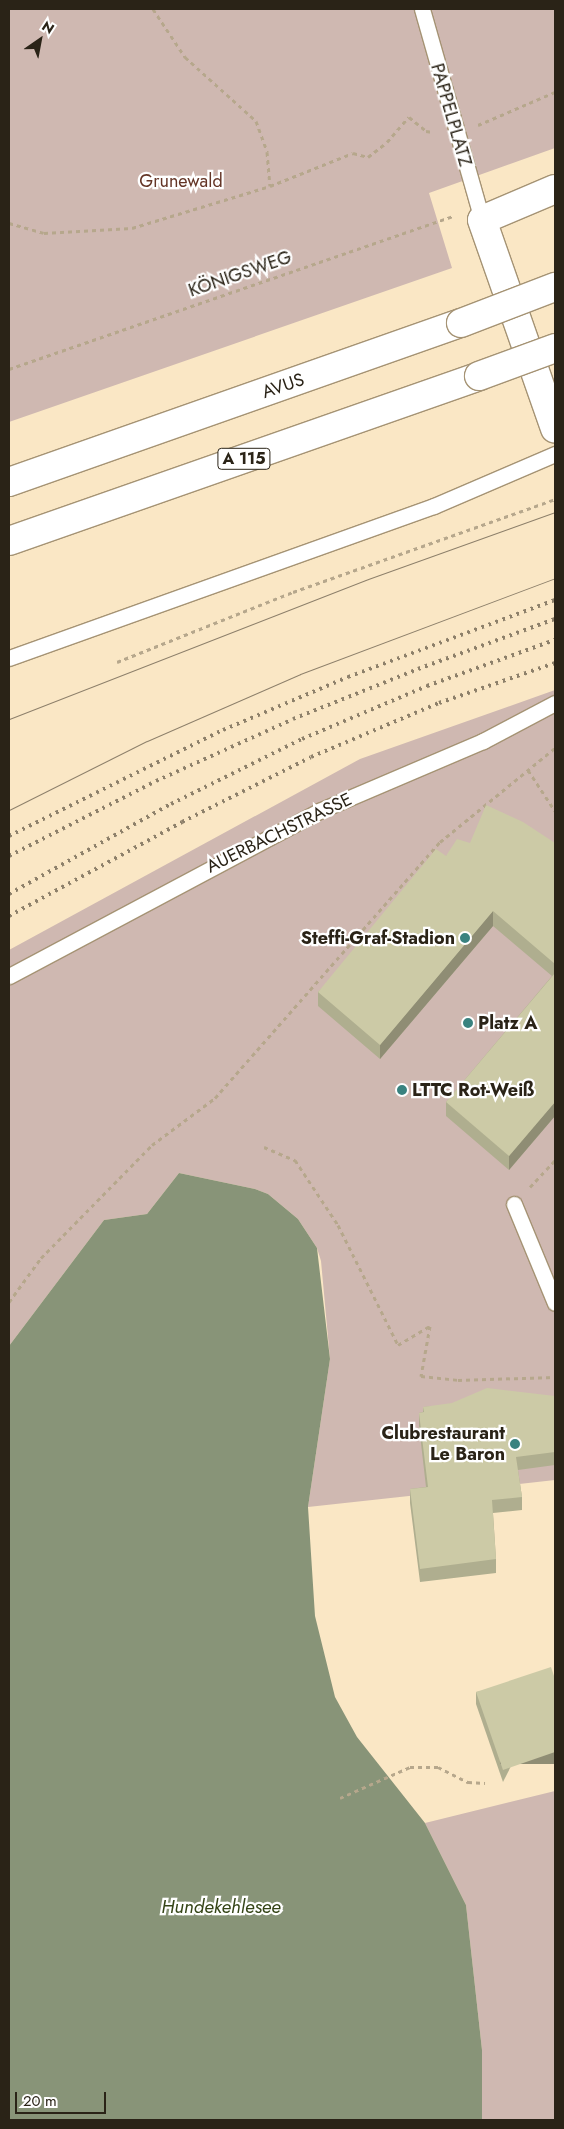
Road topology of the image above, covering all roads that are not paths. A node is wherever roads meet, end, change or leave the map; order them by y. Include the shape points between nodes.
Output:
1 (422, 9) edge
2 (555, 189) edge
3 (482, 220) junction
4 (555, 287) edge
5 (555, 348) edge
6 (555, 430) edge
7 (555, 454) edge
8 (9, 482) edge
9 (9, 541) edge
10 (9, 658) edge
11 (555, 703) edge
12 (9, 976) edge
13 (514, 1204) road end
14 (555, 1303) edge

1 - 3 lane, PAPPELPLATZ
2 - 3 main road
3 - 6 main road
4 - 8 main road, AVUS, bridge
5 - 9 main road, A 115, bridge
7 - 10 lane via 434,506
11 - 12 lane, AUERBACHSTRASSE via 483,741 319,811
13 - 14 lane

